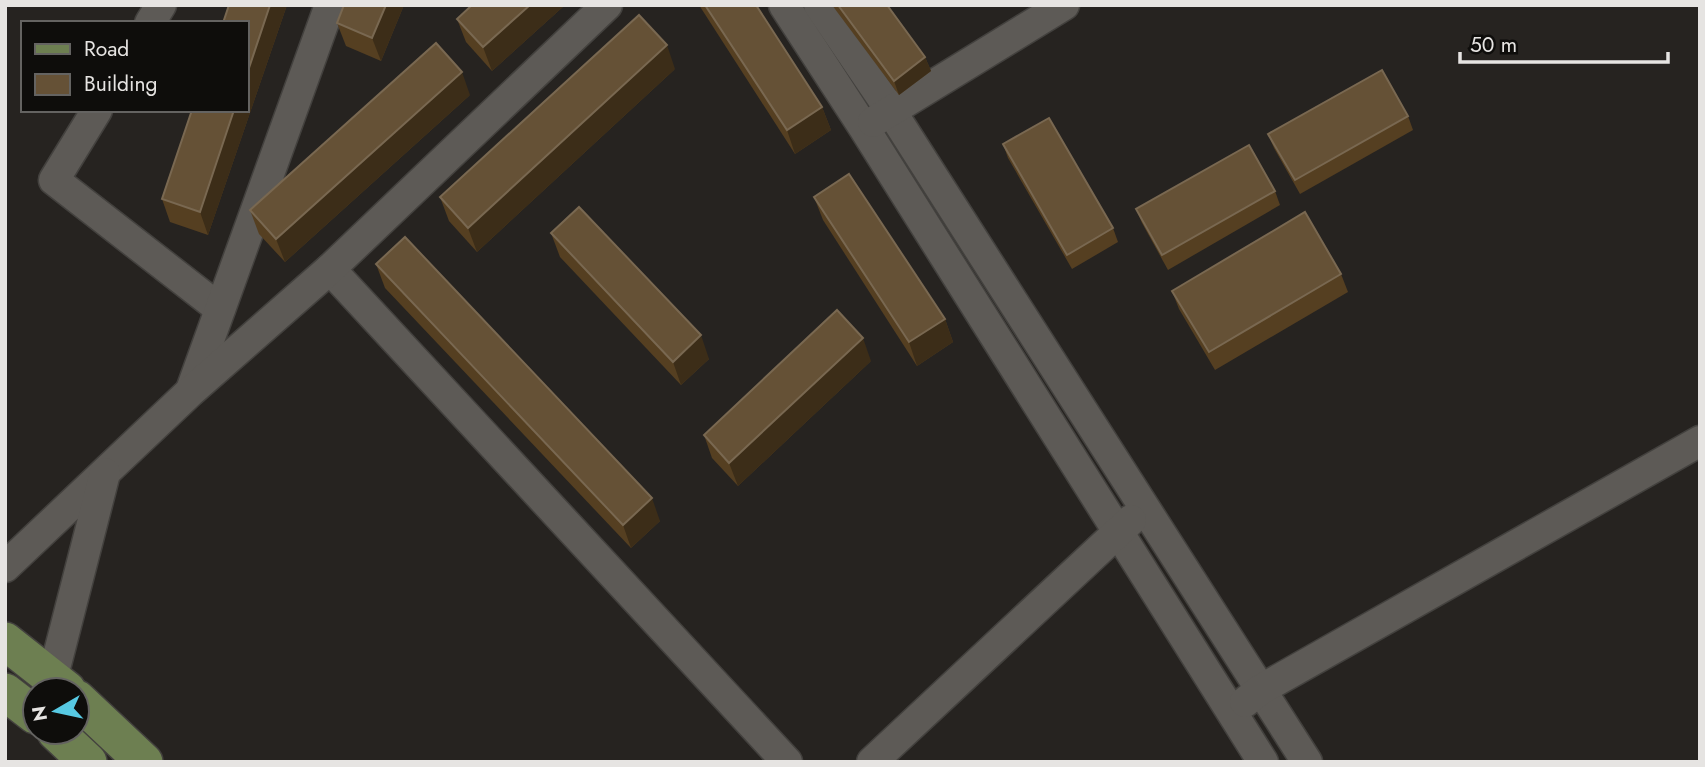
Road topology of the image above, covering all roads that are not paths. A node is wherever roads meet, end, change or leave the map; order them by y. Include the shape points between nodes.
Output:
1 (161, 5) edge
2 (330, 5) edge
3 (607, 5) edge
4 (784, 5) edge
5 (820, 5) edge
6 (1064, 5) edge
7 (151, 21) edge
8 (891, 111) junction
9 (96, 112) edge
10 (864, 128) junction
11 (330, 269) junction
12 (220, 309) junction
13 (190, 392) junction
14 (1700, 441) edge
15 (105, 473) junction
16 (1144, 508) junction
17 (1118, 532) junction
18 (5, 566) edge
19 (5, 641) edge
20 (49, 676) edge
21 (68, 676) edge
22 (1260, 690) junction
23 (5, 692) edge
24 (21, 704) edge
25 (91, 712) edge
26 (1231, 713) junction
27 (71, 746) edge
28 (88, 762) edge
29 (144, 762) edge
30 (787, 762) edge
31 (872, 762) edge
32 (1263, 762) edge
33 (1307, 762) edge

1 - 7 street
2 - 12 street
3 - 11 street
4 - 10 street
5 - 8 street
6 - 8 street
8 - 10 street
8 - 16 street
9 - 12 street via 54,180
10 - 17 street
11 - 13 street
11 - 30 street
12 - 13 street
13 - 15 street
14 - 22 street
15 - 18 street
15 - 21 street
16 - 17 street
16 - 22 street
17 - 26 street
17 - 31 street
19 - 20 main road
22 - 26 street
22 - 33 street
23 - 24 main road
25 - 29 main road
26 - 32 street
27 - 28 main road

